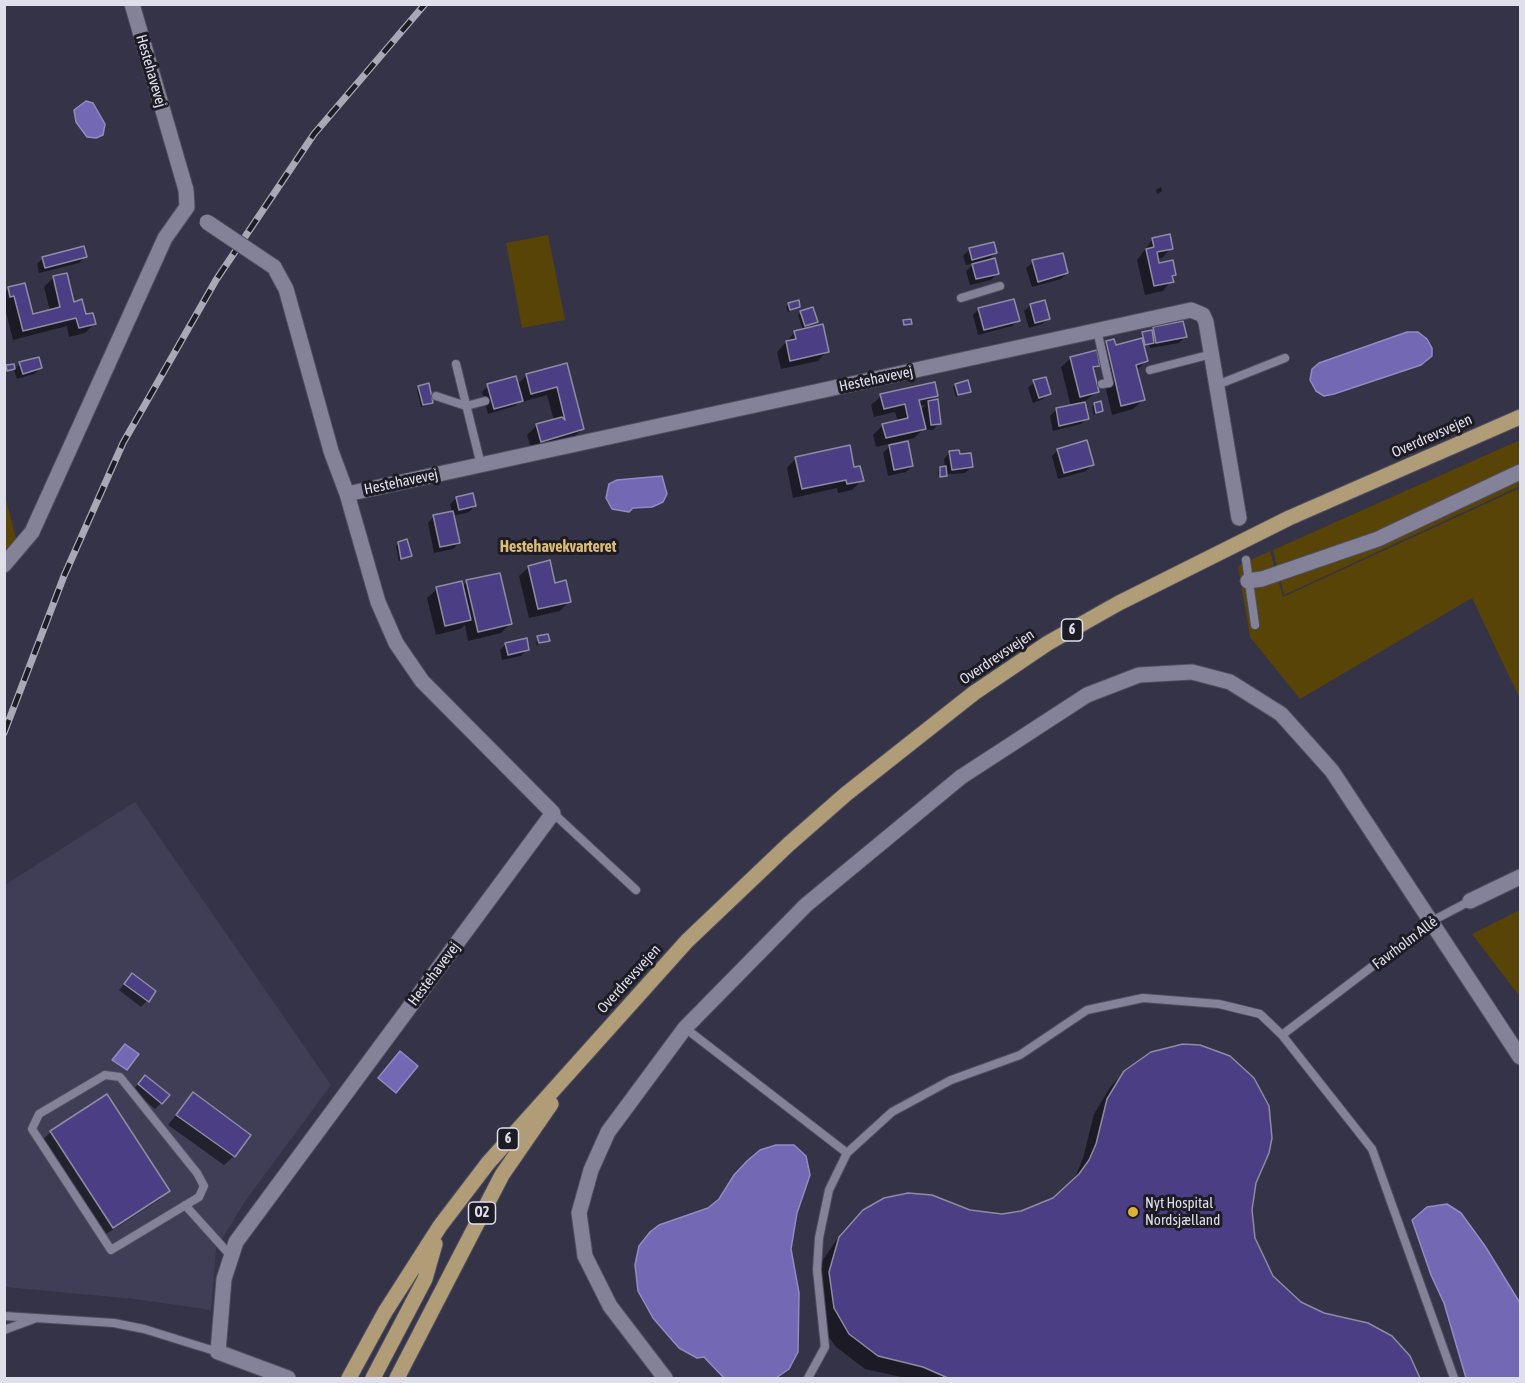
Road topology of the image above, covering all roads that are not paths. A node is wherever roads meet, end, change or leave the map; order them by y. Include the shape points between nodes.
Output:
1 (132, 4) edge
2 (187, 207) junction
3 (1000, 286) dead end
4 (961, 298) dead end
5 (1097, 330) junction
6 (1212, 354) junction
7 (1285, 358) dead end
8 (456, 364) dead end
9 (1150, 370) dead end
10 (1101, 384) dead end
11 (1217, 385) junction
12 (436, 396) dead end
13 (484, 401) dead end
14 (466, 406) junction
15 (1521, 417) edge
16 (481, 465) junction
17 (1521, 472) edge
18 (347, 494) junction
19 (1239, 518) dead end
20 (1246, 560) dead end
21 (4, 565) edge
22 (1248, 581) junction
23 (1255, 626) dead end
24 (553, 813) junction
25 (1521, 878) edge
26 (636, 890) dead end
27 (1470, 901) joint
28 (1432, 921) junction
29 (685, 1028) junction
30 (1282, 1035) junction
31 (1521, 1057) edge
32 (584, 1058) junction
33 (847, 1153) junction
34 (185, 1205) junction
35 (440, 1226) junction
36 (230, 1255) junction
37 (4, 1316) edge
38 (35, 1318) junction
39 (4, 1330) edge
40 (218, 1352) junction
41 (242, 1362) junction
42 (254, 1378) edge
43 (288, 1378) edge
44 (349, 1378) edge
45 (373, 1378) edge
46 (397, 1378) edge
47 (665, 1378) edge
48 (808, 1378) edge
49 (1454, 1378) edge

1 - 2 street, Hestehavevej via 186,190
2 - 18 street, Hestehavevej, bridge via 274,267 286,289 331,451
2 - 21 street via 165,238 32,532
3 - 4 lane
5 - 6 street, Hestehavevej via 1191,310 1203,315
5 - 10 lane via 1109,383
5 - 16 street, Hestehavevej
6 - 9 lane
6 - 11 street, Hestehavevej
7 - 11 lane
8 - 14 lane
11 - 19 street, Hestehavevej
12 - 14 lane
13 - 14 lane
14 - 16 lane
15 - 32 main road, Overdrevsvejen / 6 via 1289,518 1190,566 1048,644 974,693 789,844 687,941
16 - 18 street, Hestehavevej
17 - 22 street via 1378,539
18 - 24 street, Hestehavevej via 378,602 396,644 422,681
20 - 22 lane
22 - 23 lane
24 - 26 lane
24 - 36 street, Hestehavevej
25 - 27 street, Favrholm Allé
27 - 28 lane, Favrholm Allé
28 - 29 street via 1332,771 1281,714 1221,679 1192,672 1139,675 1087,695 961,777 806,905
28 - 30 lane, Favrholm Allé
28 - 31 street
29 - 33 lane
29 - 47 street via 608,1132 591,1170 579,1214 585,1256 610,1306
30 - 33 lane via 1260,1014 1219,1004 1143,998 1087,1010 1020,1055 951,1080 892,1112
30 - 49 lane via 1372,1149
32 - 35 main road, Overdrevsvejen / 6 via 488,1163
32 - 46 main road, Overdrevsvejen / O2 via 502,1175
33 - 48 lane via 829,1190 819,1238 817,1270 825,1347
34 - 34 lane via 199,1197 204,1186 120,1077 105,1075 39,1114 32,1129 111,1250
34 - 36 lane
35 - 44 main road, Overdrevsvejen / 6 via 385,1312
35 - 45 main road via 424,1279
36 - 40 street, Hestehavevej via 224,1279
37 - 38 lane
38 - 39 lane
38 - 40 lane via 114,1323
40 - 41 street
41 - 42 street
41 - 43 street

